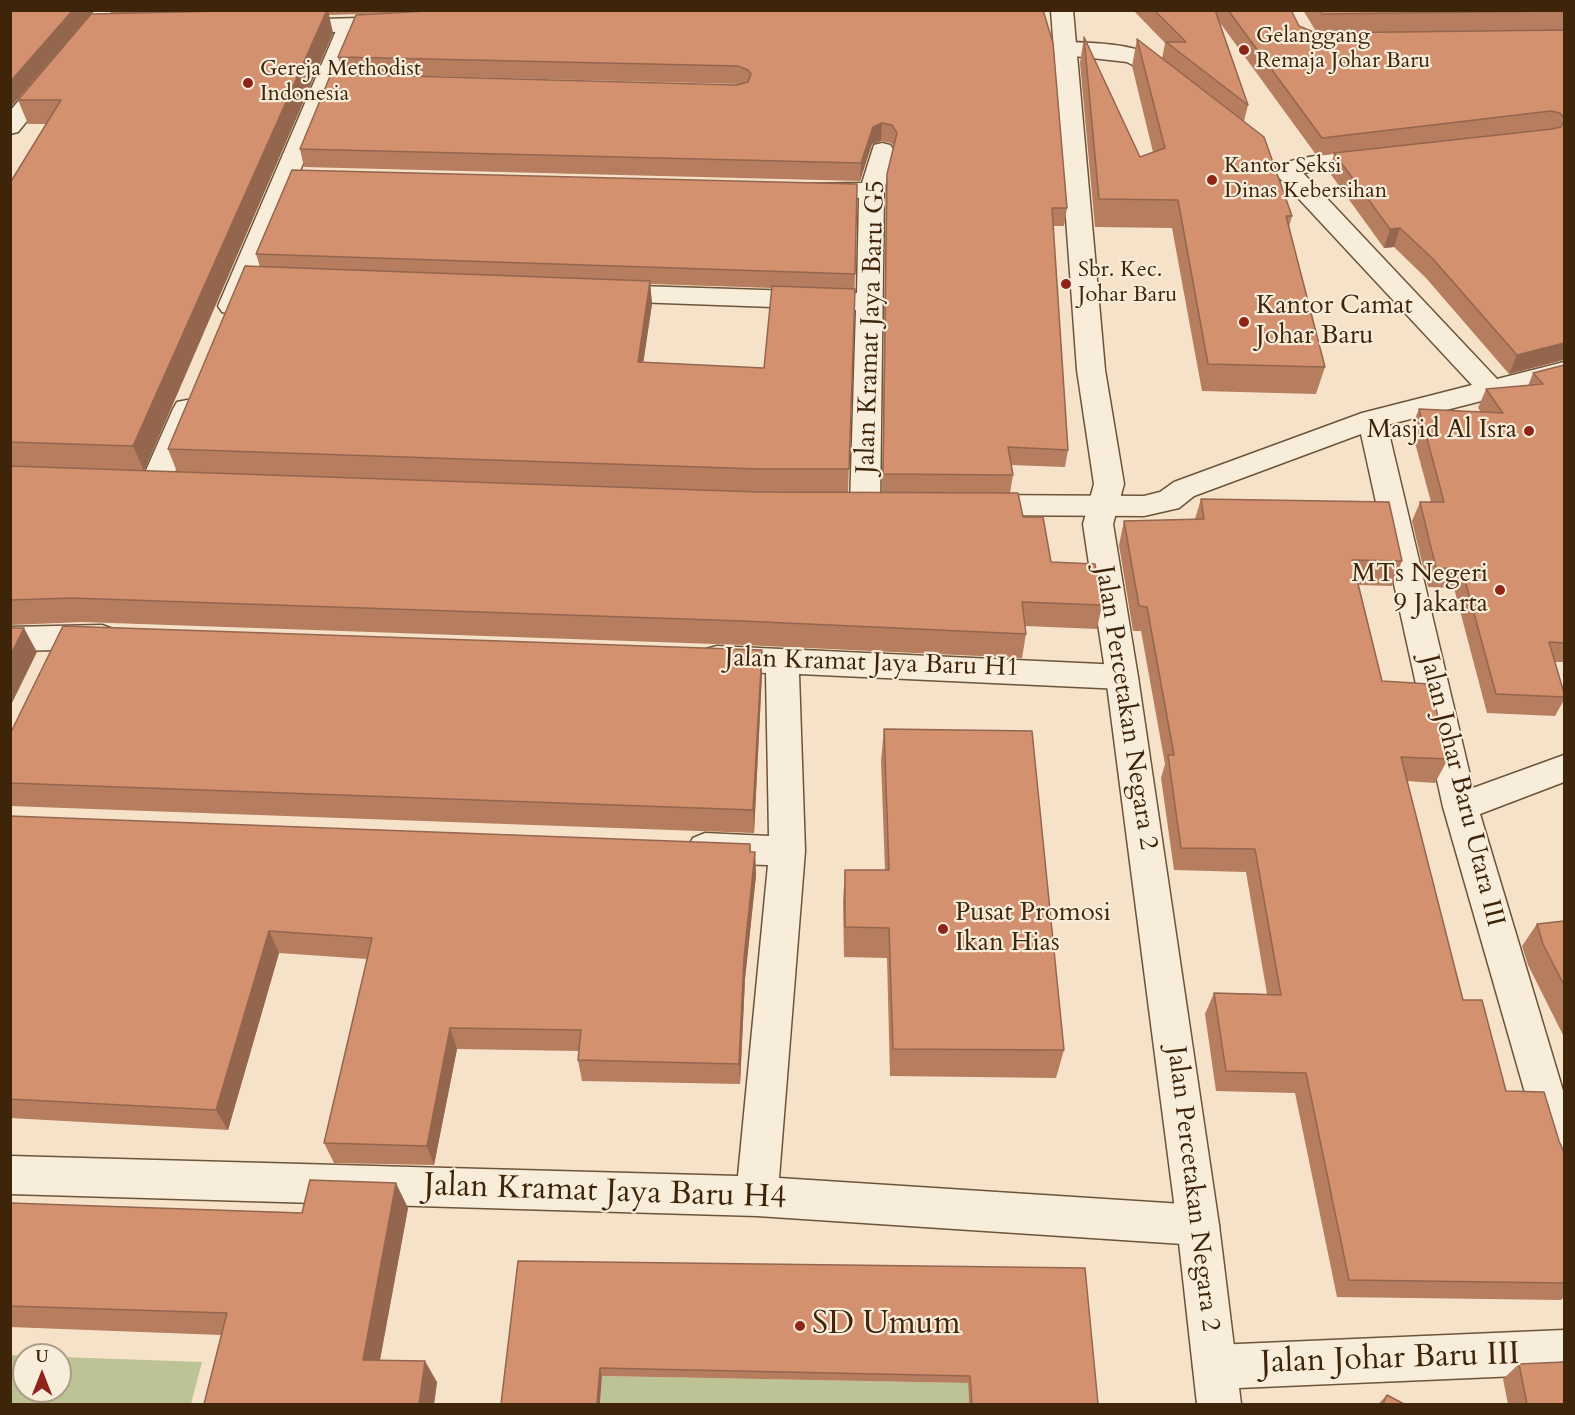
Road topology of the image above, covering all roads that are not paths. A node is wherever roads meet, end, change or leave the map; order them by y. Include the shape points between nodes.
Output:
1 (1062, 10) edge
2 (111, 19) edge
3 (416, 24) edge
4 (349, 26) junction
5 (267, 27) edge
6 (1064, 50) junction
7 (1185, 92) edge
8 (10, 127) edge
9 (882, 150) dead end
10 (1399, 155) edge
11 (790, 189) edge
12 (872, 191) junction
13 (588, 292) edge
14 (870, 302) junction
15 (219, 333) edge
16 (1558, 380) edge
17 (196, 387) edge
18 (1491, 389) junction
19 (1372, 420) junction
20 (156, 484) edge
21 (1169, 501) junction
22 (865, 505) edge
23 (949, 505) edge
24 (1104, 506) junction
25 (1204, 511) edge
26 (63, 638) junction
27 (130, 638) edge
28 (10, 639) edge
29 (685, 657) edge
30 (782, 662) junction
31 (48, 668) edge
32 (1122, 677) junction
33 (1564, 768) edge
34 (1460, 807) junction
35 (668, 847) edge
36 (787, 851) junction
37 (1551, 1069) edge
38 (1564, 1159) edge
39 (10, 1175) edge
40 (758, 1196) junction
41 (1198, 1226) junction
42 (1564, 1352) edge
43 (1217, 1386) edge

1 - 6 street, Jalan Percetakan Negara 2
2 - 8 street via 92,28
3 - 4 street
4 - 5 street
4 - 15 street via 337,82 254,280
6 - 7 street via 1113,50 1141,58 1163,70
6 - 24 street, Jalan Percetakan Negara 2 via 1091,370 1109,484
9 - 12 street, Jalan Kramat Jaya Baru G5
10 - 18 street via 1302,166 1276,164 1303,187
11 - 12 street
12 - 14 street, Jalan Kramat Jaya Baru G5
13 - 14 street
14 - 22 street, Jalan Kramat Jaya Baru G5
16 - 18 street
17 - 20 street
18 - 19 street
19 - 21 street via 1184,489
19 - 34 street, Jalan Johar Baru Utara III via 1382,515
21 - 24 street via 1144,506
21 - 25 street via 1192,511
23 - 24 street
24 - 32 street, Jalan Percetakan Negara 2 via 1098,524
26 - 27 street
26 - 28 street
26 - 31 street
29 - 30 street, Jalan Kramat Jaya Baru H1
30 - 32 street, Jalan Kramat Jaya Baru H1
30 - 36 street
32 - 41 street, Jalan Percetakan Negara 2
33 - 34 street
34 - 37 street, Jalan Johar Baru Utara III
35 - 36 street
36 - 40 street
37 - 38 street, Jalan Johar Baru Utara III
39 - 40 street, Jalan Kramat Jaya Baru H4
40 - 41 street, Jalan Kramat Jaya Baru H4
41 - 43 street, Jalan Percetakan Negara 2
42 - 43 street, Jalan Johar Baru III

